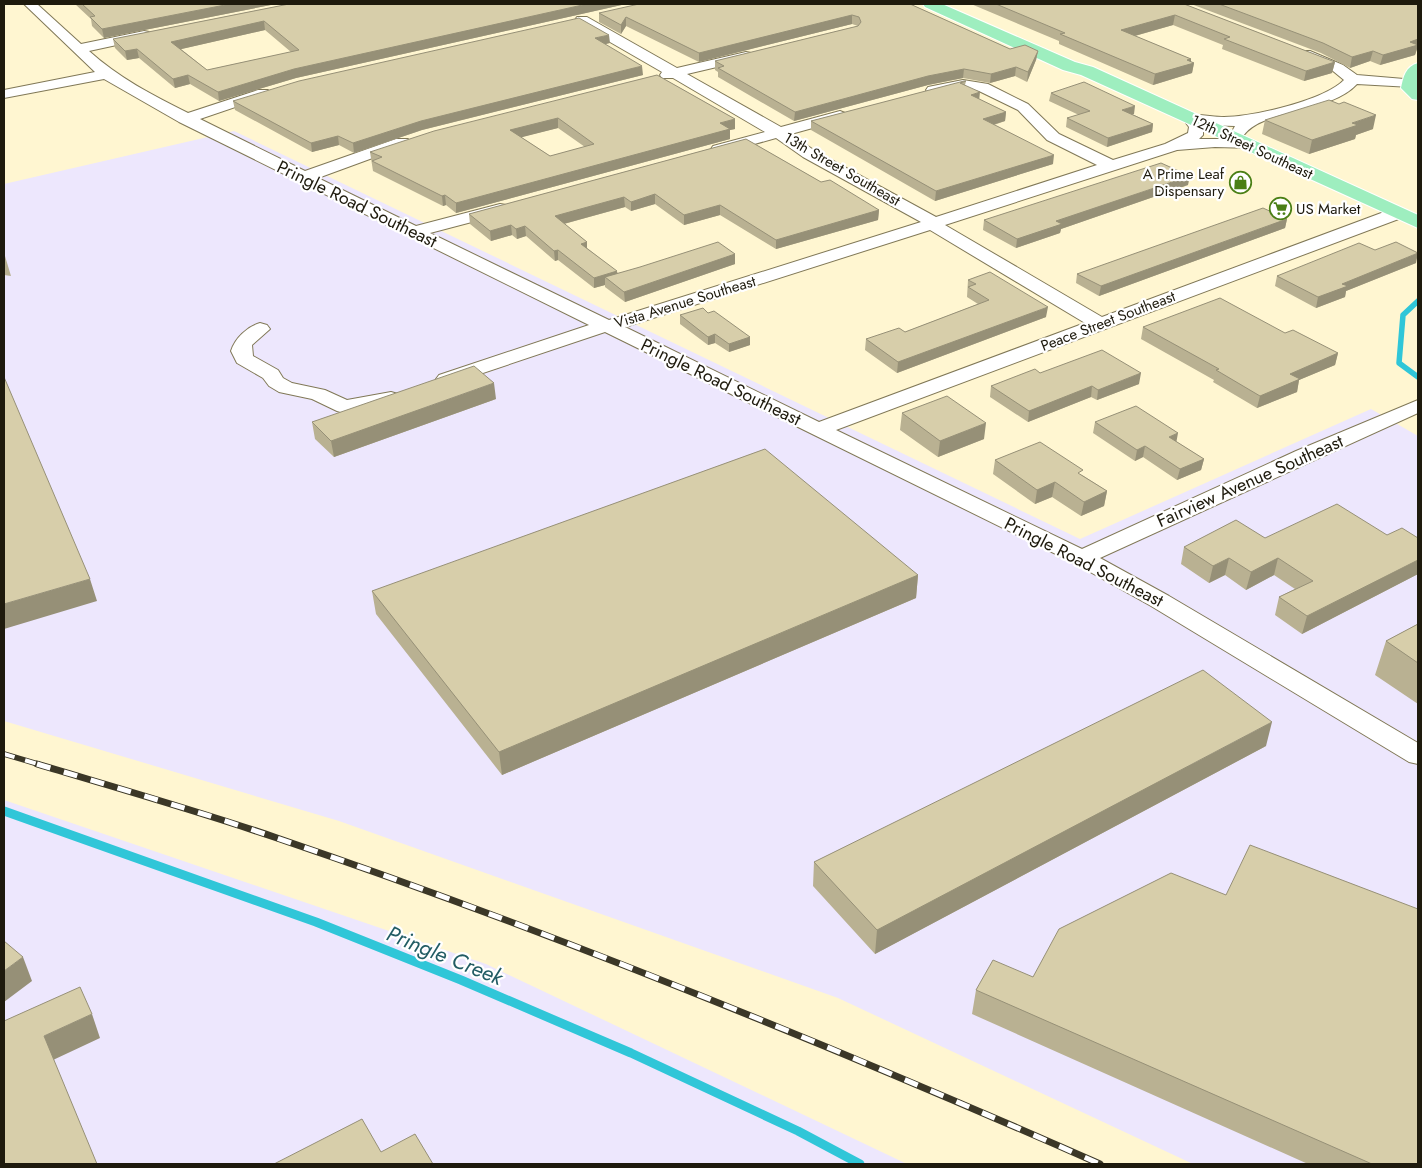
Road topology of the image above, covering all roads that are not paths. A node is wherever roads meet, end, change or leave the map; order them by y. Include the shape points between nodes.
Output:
1 (30, 4) edge
2 (930, 4) edge
3 (945, 4) edge
4 (598, 16) dead end
5 (162, 32) edge
6 (1289, 48) edge
7 (77, 49) junction
8 (759, 53) edge
9 (1087, 71) junction
10 (106, 74) junction
11 (674, 74) junction
12 (655, 78) edge
13 (1354, 80) junction
14 (1416, 82) edge
15 (280, 88) edge
16 (4, 94) edge
17 (916, 94) edge
18 (850, 113) edge
19 (1262, 118) junction
20 (184, 119) junction
21 (1191, 119) junction
22 (779, 133) junction
23 (413, 139) edge
24 (1245, 144) junction
25 (1171, 147) junction
26 (702, 154) edge
27 (1111, 166) junction
28 (304, 177) junction
29 (520, 204) edge
30 (1398, 213) junction
31 (1418, 222) edge
32 (932, 223) junction
33 (414, 232) junction
34 (1100, 324) junction
35 (606, 326) junction
36 (260, 329) dead end
37 (432, 384) edge
38 (413, 390) edge
39 (1418, 406) edge
40 (819, 430) junction
41 (1082, 558) junction
42 (1418, 756) edge

1 - 7 street, Pringle Road Southeast
2 - 9 main road, 12th Street Southeast
3 - 9 main road, 12th Street Southeast via 1079,63
4 - 11 street, 13th Street Southeast via 576,20
5 - 7 street
6 - 13 street via 1338,68
7 - 10 street, Pringle Road Southeast
8 - 11 street
9 - 21 main road, 12th Street Southeast
10 - 16 street
10 - 20 street, Pringle Road Southeast
11 - 12 street
11 - 22 street, 13th Street Southeast
13 - 14 street
13 - 19 street via 1346,89 1333,95
15 - 20 street
17 - 27 street via 963,84 983,87 1023,108 1053,137
18 - 22 street
19 - 21 street via 1232,122
19 - 24 street via 1237,130 1235,137
20 - 28 street, Pringle Road Southeast
21 - 24 main road, 12th Street Southeast
21 - 25 street via 1197,127 1195,135
22 - 26 street
22 - 32 street, 13th Street Southeast via 809,154 923,215
23 - 28 street
24 - 25 street via 1215,142
24 - 30 main road, 12th Street Southeast
25 - 27 street, Vista Avenue Southeast
27 - 32 street, Vista Avenue Southeast
28 - 33 street, Pringle Road Southeast
29 - 33 street
30 - 31 main road, 12th Street Southeast
30 - 34 street, Peace Street Southeast
32 - 34 street, 13th Street Southeast
32 - 35 street, Vista Avenue Southeast
33 - 35 street, Pringle Road Southeast
34 - 40 street, Peace Street Southeast
35 - 37 street, Vista Avenue Southeast
35 - 40 street, Pringle Road Southeast
36 - 38 street via 243,343 244,359 271,374 286,388 318,394 344,407 375,403
39 - 41 street, Fairview Avenue Southeast
40 - 41 street, Pringle Road Southeast
41 - 42 street, Pringle Road Southeast via 1160,601

